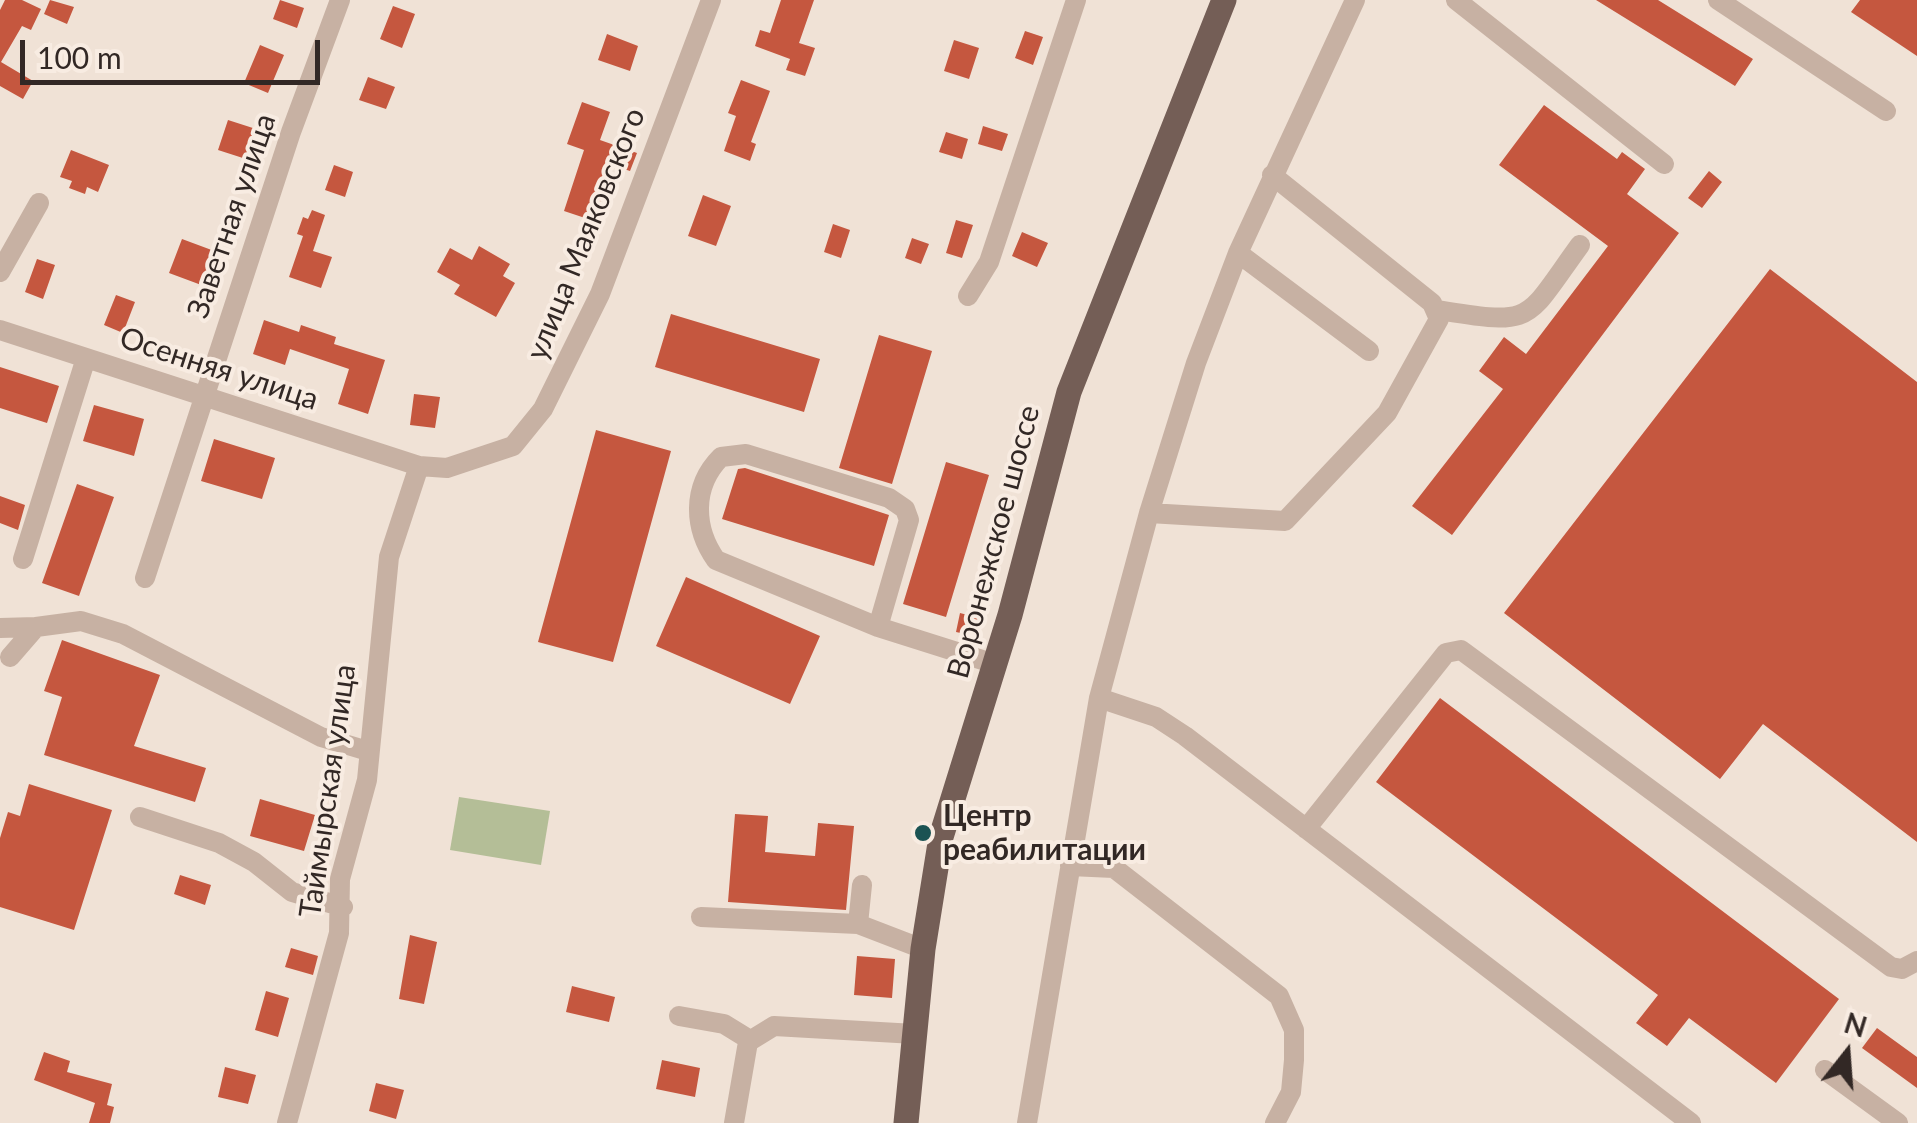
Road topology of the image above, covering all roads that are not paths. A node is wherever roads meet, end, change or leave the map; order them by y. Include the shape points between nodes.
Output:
1 (340, 0) edge
2 (711, 0) edge
3 (1076, 0) edge
4 (1224, 0) edge
5 (1354, 0) edge
6 (1456, 0) edge
7 (1718, 0) edge
8 (1886, 111) dead end
9 (1664, 164) dead end
10 (1272, 175) junction
11 (39, 202) dead end
12 (1580, 244) dead end
13 (1238, 253) junction
14 (0, 272) edge
15 (968, 296) dead end
16 (1438, 310) junction
17 (0, 330) edge
18 (1369, 350) dead end
19 (86, 358) junction
20 (204, 395) junction
21 (538, 444) dead end
22 (512, 446) junction
23 (418, 466) junction
24 (1149, 513) junction
25 (23, 560) dead end
26 (146, 578) dead end
27 (36, 626) junction
28 (878, 627) junction
29 (0, 628) edge
30 (10, 657) dead end
31 (995, 664) junction
32 (1100, 698) junction
33 (368, 751) junction
34 (140, 817) dead end
35 (1306, 829) junction
36 (1070, 866) junction
37 (862, 884) dead end
38 (343, 907) junction
39 (701, 917) dead end
40 (858, 924) junction
41 (924, 949) junction
42 (1917, 960) edge
43 (680, 1016) dead end
44 (914, 1034) junction
45 (750, 1040) junction
46 (1825, 1070) dead end
47 (1886, 1119) edge
48 (287, 1123) edge
49 (734, 1123) edge
50 (906, 1123) edge
51 (1027, 1123) edge
52 (1274, 1123) edge
53 (1691, 1123) edge

1 - 20 street, Заветная улица
2 - 22 street, улица Маяковского via 600,294 542,409
3 - 15 street via 988,262
4 - 31 main road, Воронежское шоссе via 1074,377
5 - 10 street
6 - 9 street
7 - 8 street
10 - 13 street
10 - 16 street
11 - 14 street
12 - 16 street via 1534,308 1518,318
13 - 18 street
13 - 24 street
16 - 24 street via 1439,320 1388,412 1285,521
17 - 19 street, Осенняя улица
19 - 20 street, Осенняя улица
19 - 25 street
20 - 23 street, Осенняя улица
20 - 26 street, Заветная улица
21 - 22 street
22 - 23 street via 448,468
23 - 33 street, Таймырская улица via 390,557
24 - 32 street
27 - 29 street
27 - 30 street
27 - 33 street via 81,621 123,634 321,737
28 - 28 street via 716,560 702,540 698,506 721,457 746,454 905,508 909,520
28 - 31 street
31 - 41 main road, Воронежское шоссе via 941,837
32 - 35 street via 1156,717
32 - 36 street
33 - 38 street, Таймырская улица via 340,879
34 - 38 street via 218,843 292,892
35 - 42 street via 1446,653 1461,650 1891,968
35 - 53 street
36 - 51 street
36 - 52 street via 1114,868 1279,996 1294,1030 1294,1060 1290,1092
37 - 40 street
38 - 48 street, Таймырская улица
39 - 40 street
40 - 41 street
41 - 44 main road, Воронежское шоссе
43 - 45 street via 724,1024
44 - 45 street via 774,1026
44 - 50 main road, Воронежское шоссе
45 - 49 street
46 - 47 street

